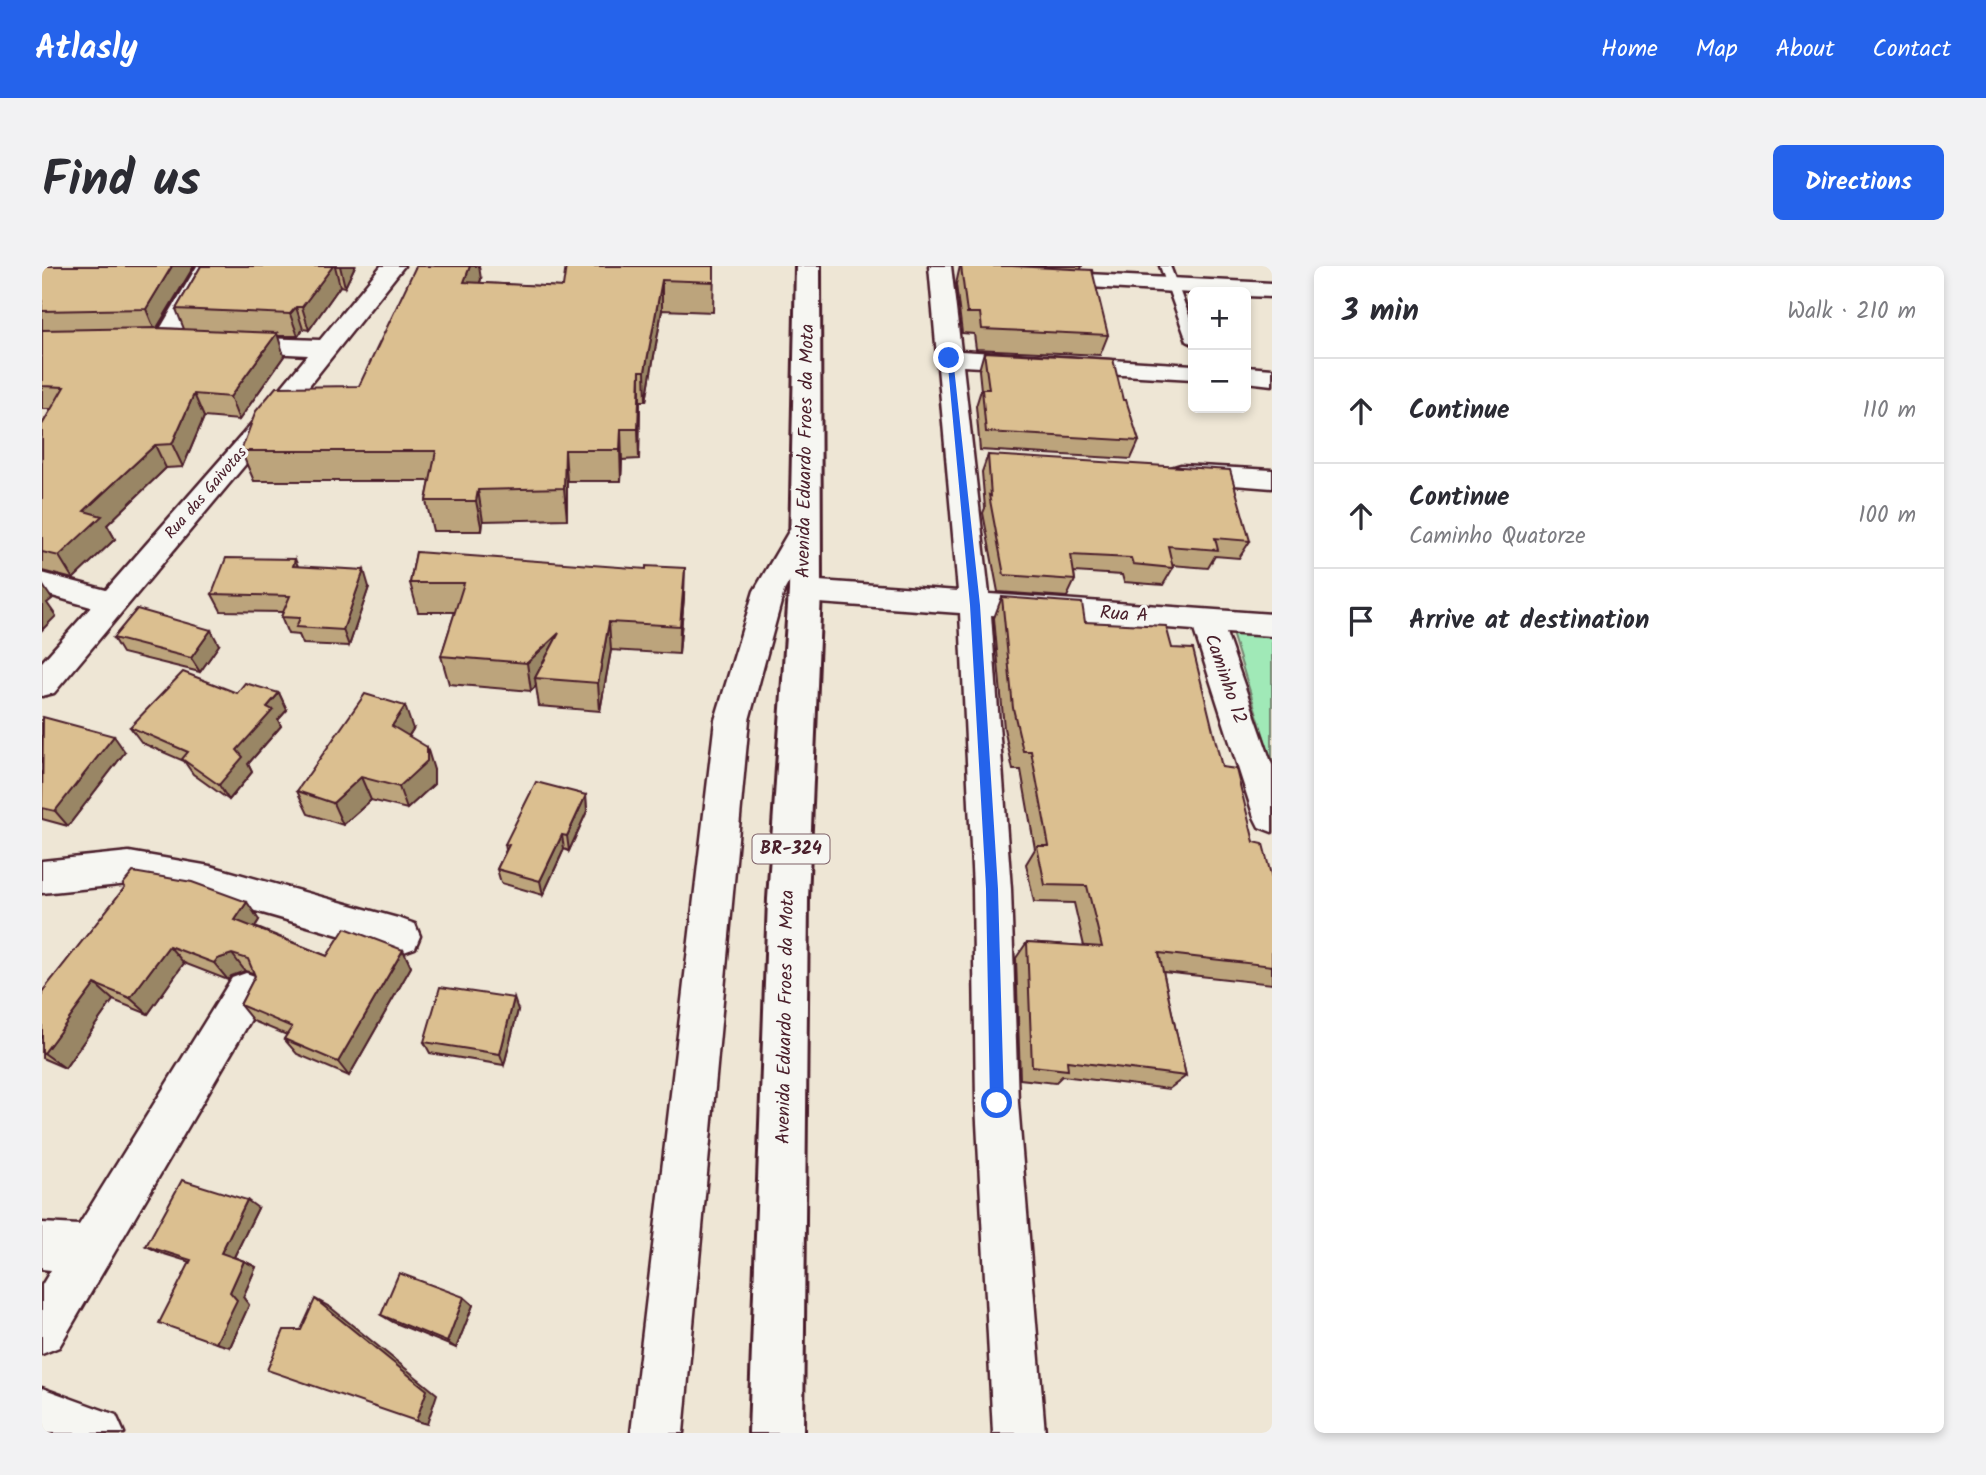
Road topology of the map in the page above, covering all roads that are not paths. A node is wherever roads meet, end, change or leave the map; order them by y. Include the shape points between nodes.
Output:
1 (208, 266) edge
2 (393, 266) edge
3 (808, 266) edge
4 (940, 270) edge
5 (968, 275) edge
6 (1168, 275) edge
7 (1022, 278) edge
8 (1272, 290) edge
9 (1188, 328) edge
10 (165, 341) junction
11 (138, 342) edge
12 (327, 348) junction
13 (949, 358) junction
14 (1188, 372) edge
15 (1251, 375) edge
16 (1272, 377) edge
17 (1150, 472) edge
18 (1272, 480) edge
19 (806, 528) junction
20 (42, 583) edge
21 (805, 591) junction
22 (111, 602) junction
23 (975, 605) junction
24 (1206, 620) junction
25 (1272, 625) edge
26 (42, 684) edge
27 (1272, 817) edge
28 (42, 877) edge
29 (401, 936) dead end
30 (246, 991) edge
31 (42, 1246) edge
32 (91, 1249) junction
33 (42, 1330) edge
34 (42, 1413) edge
35 (98, 1433) edge
36 (657, 1433) edge
37 (776, 1433) edge
38 (1019, 1433) edge

1 - 10 street
2 - 12 street, Rua das Gaivotas
3 - 19 highway, Avenida Eduardo Froes da Mota / BR-324
4 - 5 street
4 - 13 street
6 - 7 street
6 - 8 street
6 - 9 lane
10 - 11 street
10 - 12 street
12 - 22 street, Rua das Gaivotas
13 - 14 street
13 - 23 street via 974,461
15 - 16 street
17 - 18 street
19 - 21 highway, Avenida Eduardo Froes da Mota / BR-324
19 - 36 street via 769,592 732,720
20 - 22 street
21 - 23 street, Rua A
21 - 37 highway, Avenida Eduardo Froes da Mota / BR-324 via 788,899
22 - 26 street, Rua das Gaivotas
23 - 24 street, Rua A
23 - 38 street via 992,889 997,1103
24 - 25 street, Rua A
24 - 27 street, Caminho 12
28 - 29 street via 129,868 210,882
30 - 32 street
31 - 32 street
32 - 33 street
34 - 35 street

